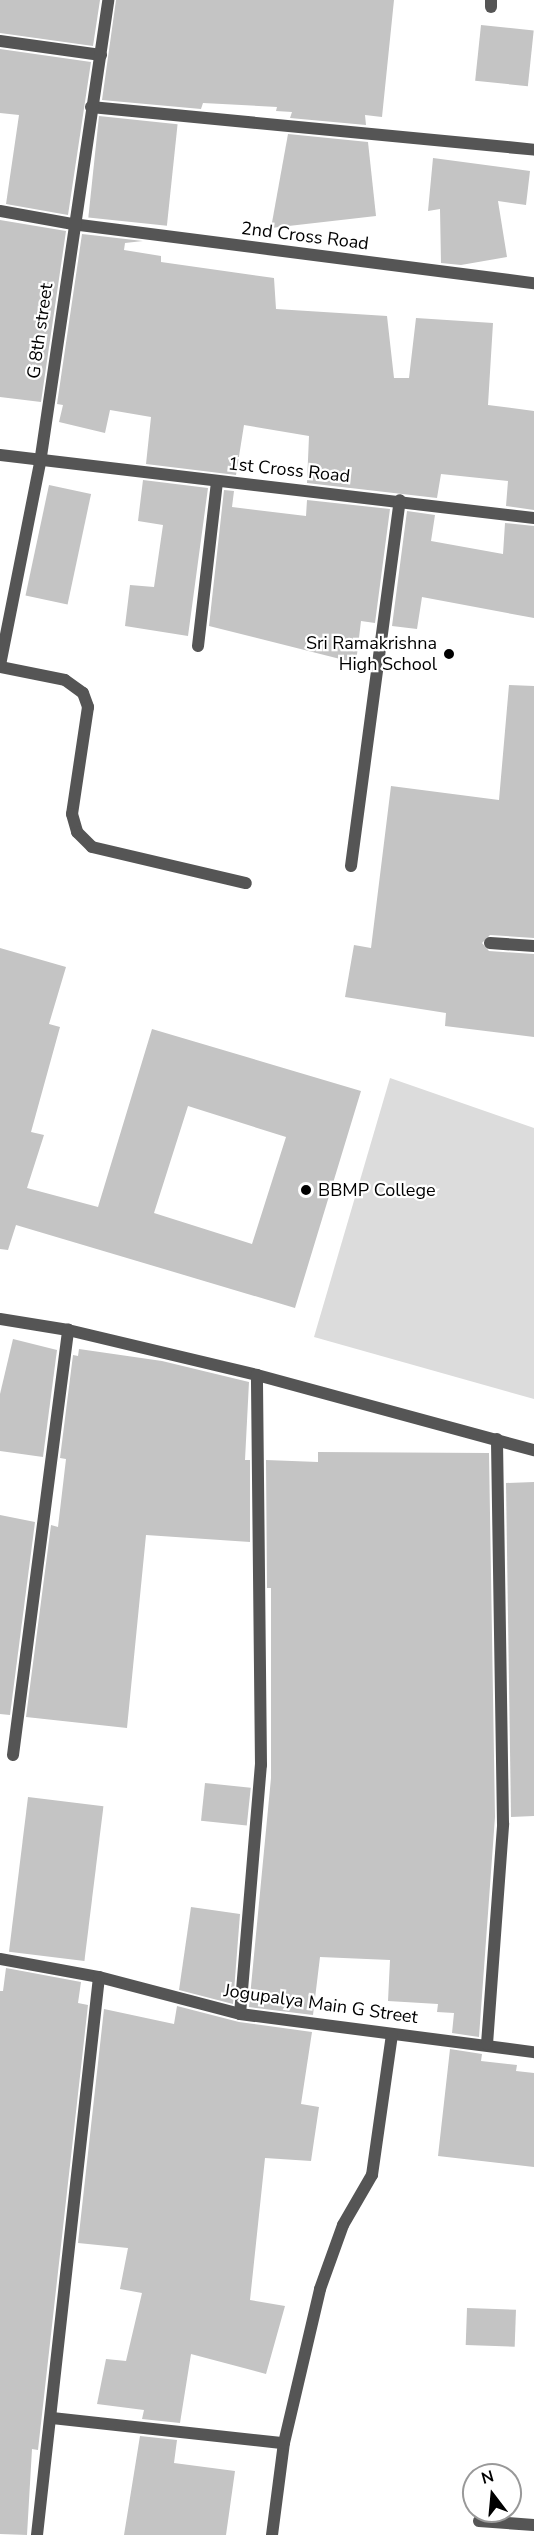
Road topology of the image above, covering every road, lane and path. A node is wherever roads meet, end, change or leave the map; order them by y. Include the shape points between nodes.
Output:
1 (108, 0) edge
2 (0, 40) edge
3 (100, 55) junction
4 (91, 107) junction
5 (534, 150) edge
6 (0, 211) edge
7 (72, 224) junction
8 (534, 283) edge
9 (0, 455) edge
10 (40, 463) junction
11 (217, 481) junction
12 (400, 500) junction
13 (534, 518) edge
14 (198, 646) dead end
15 (0, 666) edge
16 (351, 866) dead end
17 (246, 883) dead end
18 (490, 943) dead end
19 (534, 946) edge
20 (0, 1319) edge
21 (68, 1330) junction
22 (258, 1375) junction
23 (497, 1439) junction
24 (534, 1450) edge
25 (13, 1755) dead end
26 (0, 1959) edge
27 (99, 1977) junction
28 (240, 2014) junction
29 (392, 2034) junction
30 (487, 2044) junction
31 (534, 2052) edge
32 (52, 2418) junction
33 (285, 2443) junction
34 (506, 2523) edge
35 (534, 2525) edge
36 (37, 2535) edge
37 (272, 2535) edge

1 - 3 street, G 8th street
2 - 3 street
3 - 4 street, G 8th street
4 - 5 street
4 - 7 street, G 8th street
6 - 7 street, 2nd Cross Road
7 - 8 street, 2nd Cross Road
7 - 10 street, G 8th street
9 - 10 street, 1st Cross Road
10 - 11 street, 1st Cross Road
10 - 15 street, G 8th street
11 - 12 street, 1st Cross Road
11 - 14 street
12 - 13 street, 1st Cross Road
12 - 16 street
15 - 17 street via 65,680 83,693 88,707 72,814 77,832 92,847
18 - 19 street
20 - 21 street
21 - 22 street
21 - 25 street
22 - 23 street
22 - 28 street via 261,1765
23 - 24 street
23 - 30 street via 503,1824
26 - 27 street, Jogupalya Main G Street
27 - 28 street, Jogupalya Main G Street
27 - 32 street
28 - 29 street, Jogupalya Main G Street
29 - 30 street, Jogupalya Main G Street
29 - 33 street via 372,2175 343,2225 320,2289
30 - 31 street, Jogupalya Main G Street
32 - 33 street
32 - 36 street
33 - 37 street
34 - 35 street

